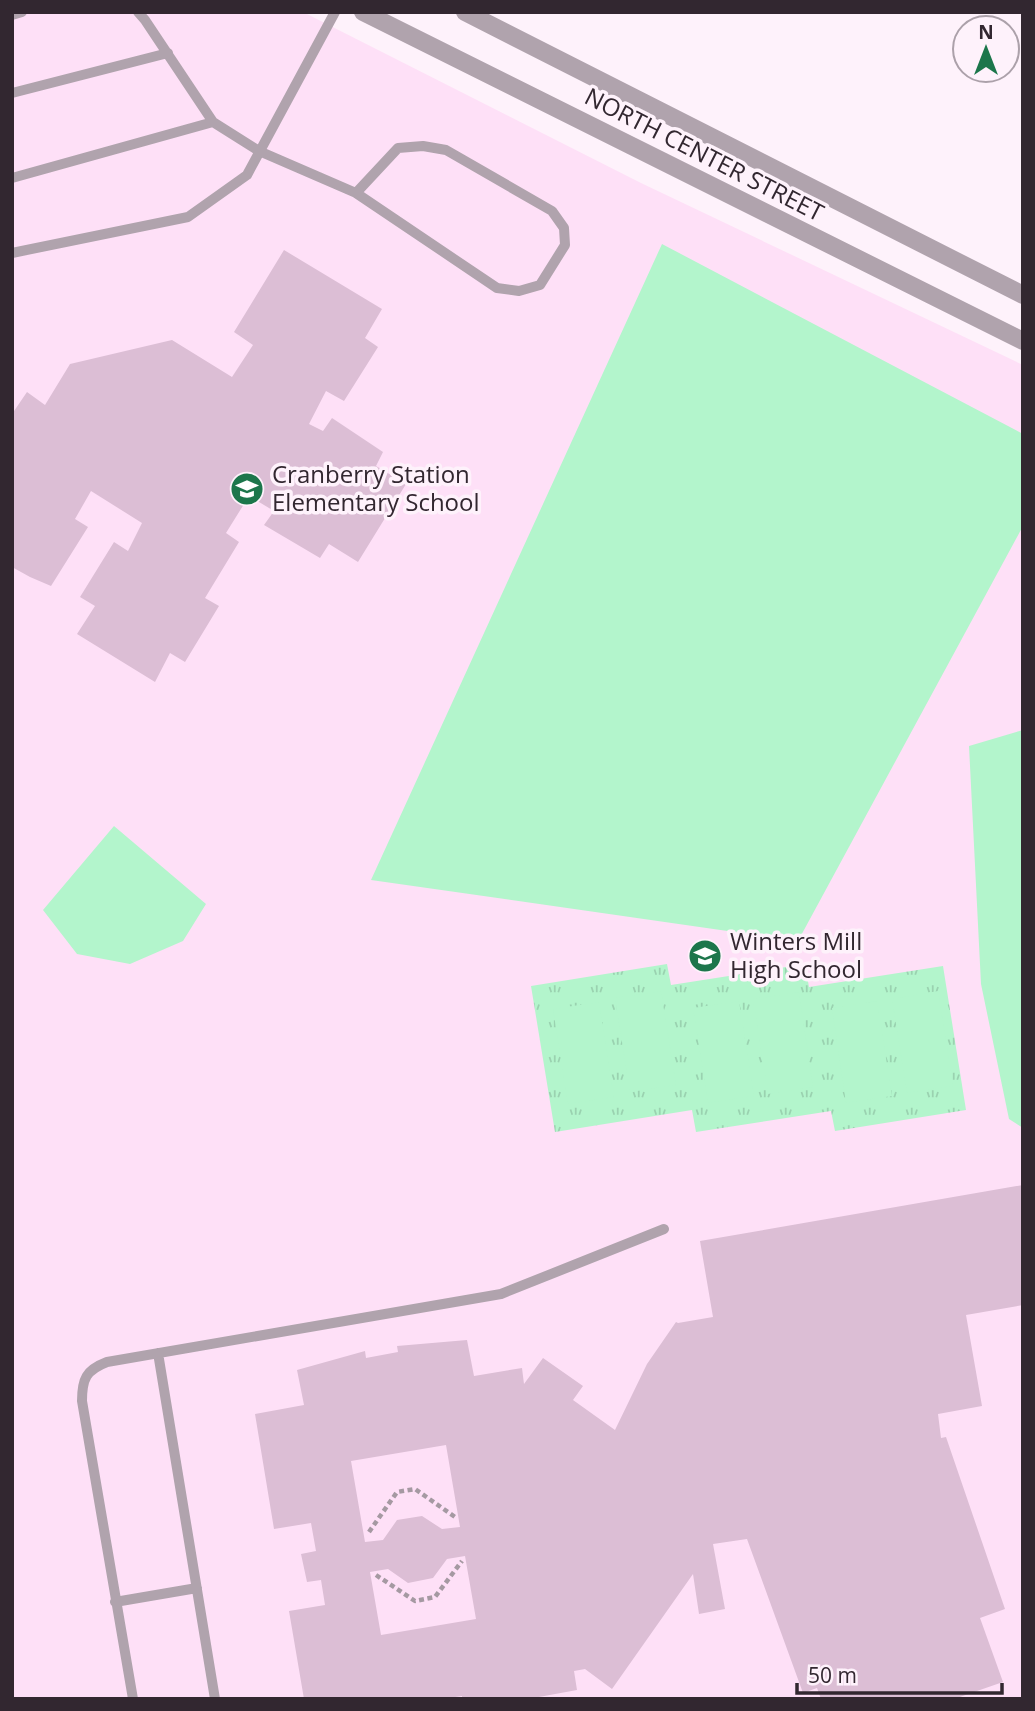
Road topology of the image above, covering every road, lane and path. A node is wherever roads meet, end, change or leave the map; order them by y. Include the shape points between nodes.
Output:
1 (22, 12) edge
2 (138, 12) edge
3 (335, 12) edge
4 (363, 12) edge
5 (465, 12) edge
6 (12, 15) edge
7 (167, 53) junction
8 (12, 93) edge
9 (214, 122) junction
10 (259, 151) junction
11 (12, 178) edge
12 (356, 193) junction
13 (12, 253) edge
14 (1023, 295) edge
15 (1023, 341) edge
16 (664, 1229) dead end
17 (158, 1353) junction
18 (455, 1517) dead end
19 (369, 1532) dead end
20 (462, 1560) dead end
21 (376, 1575) dead end
22 (197, 1588) junction
23 (115, 1602) junction
24 (132, 1699) edge
25 (215, 1699) edge

1 - 6 lane
2 - 7 lane
3 - 10 lane
4 - 15 street, NORTH CENTER STREET
5 - 14 street, NORTH CENTER STREET
7 - 8 lane
7 - 9 lane
9 - 10 lane
9 - 11 lane
10 - 12 lane
10 - 13 lane via 247,174 187,217
12 - 12 lane via 498,288 540,285 565,245 564,228 552,211 446,150 424,145 398,148
16 - 17 lane via 501,1294
17 - 22 lane
17 - 23 lane via 95,1367 82,1387
18 - 19 path via 415,1489 397,1492
20 - 21 path via 435,1597 415,1601
22 - 23 lane
22 - 25 lane
23 - 24 lane

